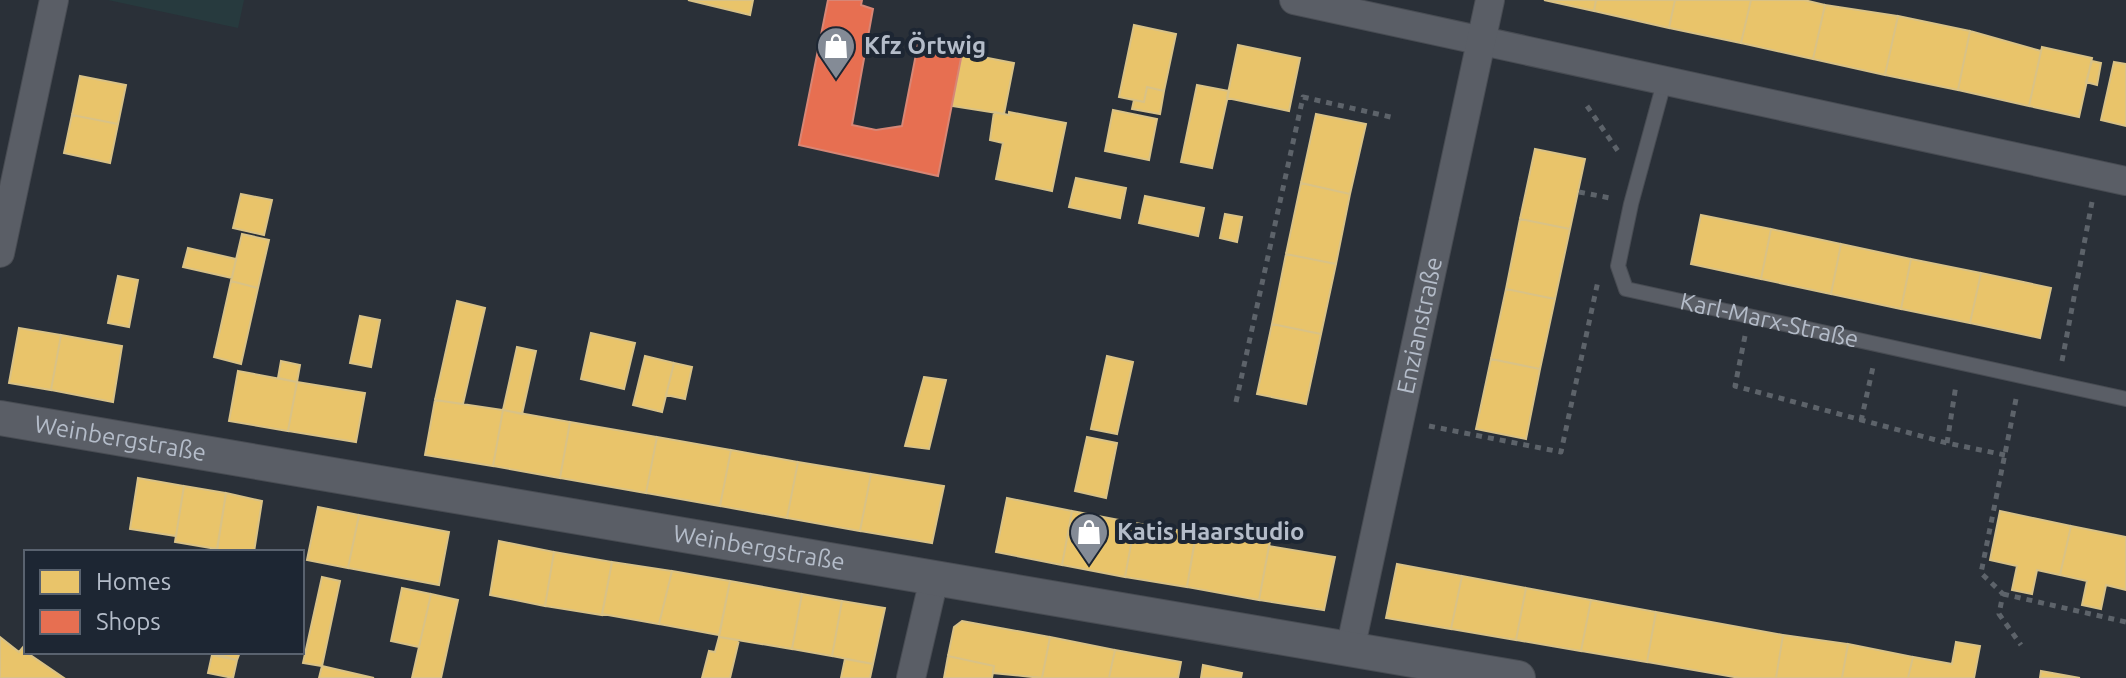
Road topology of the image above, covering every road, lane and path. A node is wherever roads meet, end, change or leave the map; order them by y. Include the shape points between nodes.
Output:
1 (54, 0) edge
2 (1294, 0) edge
3 (1490, 0) edge
4 (1481, 41) junction
5 (1665, 79) junction
6 (1587, 106) dead end
7 (1395, 118) dead end
8 (1628, 146) dead end
9 (2098, 175) junction
10 (2126, 181) edge
11 (1579, 192) dead end
12 (1631, 204) junction
13 (0, 253) edge
14 (1600, 274) dead end
15 (1749, 318) junction
16 (1877, 346) junction
17 (1959, 365) junction
18 (2020, 378) junction
19 (2057, 385) junction
20 (2126, 399) edge
21 (1236, 402) dead end
22 (0, 418) edge
23 (1861, 421) junction
24 (1416, 423) dead end
25 (1947, 443) junction
26 (2005, 455) junction
27 (934, 579) junction
28 (2003, 594) junction
29 (2126, 622) edge
30 (2021, 645) dead end
31 (1350, 650) junction
32 (911, 678) edge
33 (1518, 678) edge

1 - 13 street
2 - 4 street
3 - 4 street, Enzianstraße
4 - 5 street
4 - 31 street, Enzianstraße
5 - 9 street
5 - 12 lane, Karl-Marx-Straße
6 - 8 path via 1624,161
7 - 21 path via 1303,97
9 - 10 street
9 - 19 path
11 - 12 path
12 - 15 lane, Karl-Marx-Straße via 1618,266 1626,289
14 - 24 path via 1561,452
15 - 16 lane, Karl-Marx-Straße
15 - 23 path via 1735,386
16 - 17 lane, Karl-Marx-Straße
16 - 23 path
17 - 18 lane, Karl-Marx-Straße
17 - 25 path
18 - 19 lane, Karl-Marx-Straße
18 - 26 path
19 - 20 lane, Karl-Marx-Straße
22 - 27 street, Weinbergstraße
23 - 25 path
25 - 26 path
26 - 28 path via 1981,573
27 - 31 street, Weinbergstraße
27 - 32 street
28 - 29 path
28 - 30 path via 1999,614
31 - 33 street, Weinbergstraße

